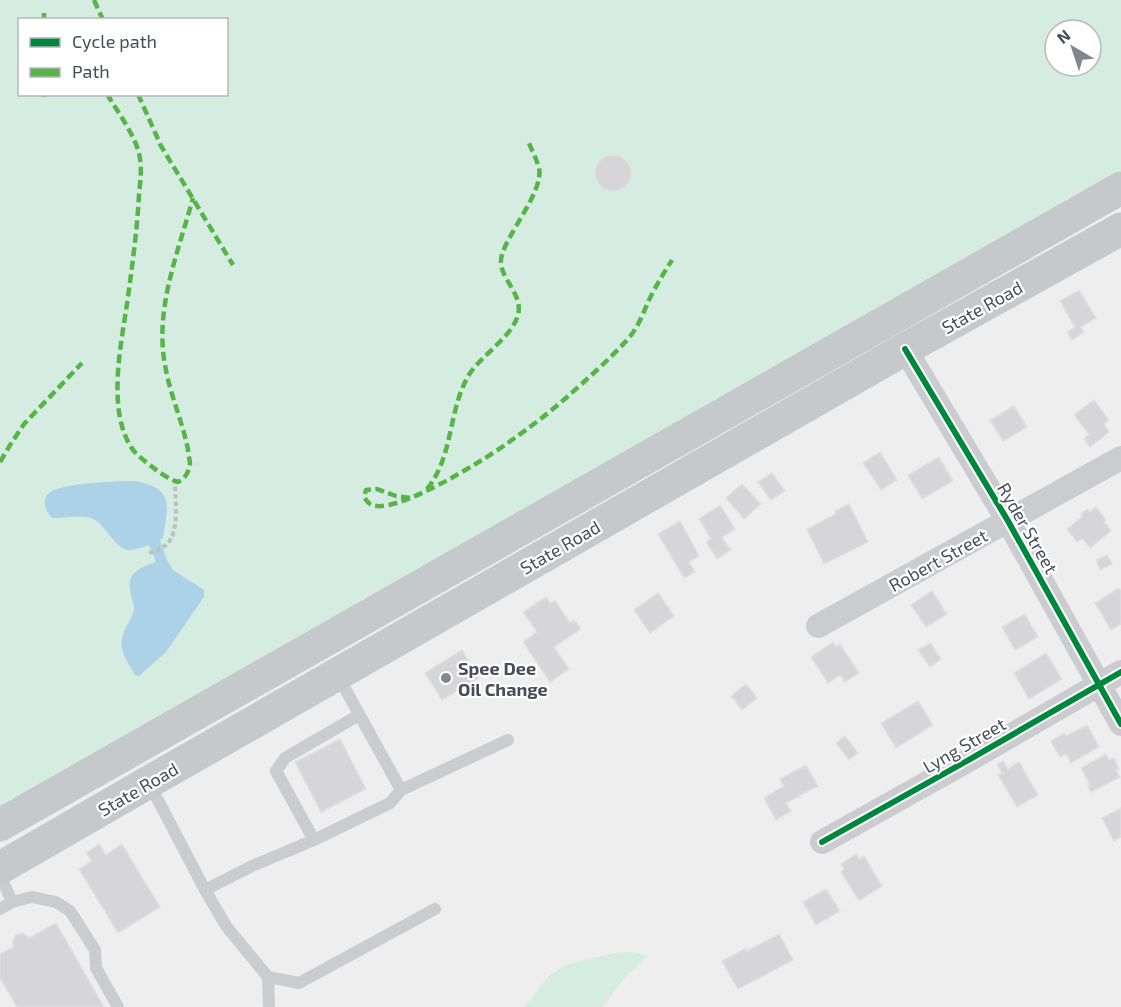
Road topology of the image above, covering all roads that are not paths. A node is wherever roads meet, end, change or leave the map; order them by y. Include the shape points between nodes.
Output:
1 (1121, 188) edge
2 (1121, 229) edge
3 (905, 349) junction
4 (1121, 458) edge
5 (1008, 521) junction
6 (818, 626) dead end
7 (1121, 672) edge
8 (337, 675) junction
9 (1099, 684) junction
10 (359, 715) junction
11 (1121, 724) edge
12 (508, 740) dead end
13 (131, 750) junction
14 (149, 782) junction
15 (401, 790) junction
16 (0, 825) edge
17 (314, 840) junction
18 (822, 842) dead end
19 (0, 868) edge
20 (0, 874) edge
21 (205, 890) junction
22 (12, 902) junction
23 (0, 909) edge
24 (435, 909) dead end
25 (268, 977) junction
26 (118, 1007) edge
27 (269, 1007) edge

1 - 13 main road, State Road
2 - 3 main road, State Road
3 - 5 street, Ryder Street
3 - 8 main road, State Road
4 - 5 street, Robert Street
5 - 6 street, Robert Street
5 - 9 street, Ryder Street
7 - 9 street, Lyng Street
8 - 10 lane
8 - 14 main road, State Road
9 - 11 street, Ryder Street
9 - 18 street, Lyng Street
10 - 15 lane
10 - 17 lane via 285,758 276,771
12 - 15 lane
13 - 14 main road
13 - 16 main road, State Road
14 - 19 main road, State Road
14 - 21 lane
15 - 17 lane via 390,803
17 - 21 lane
20 - 22 lane
21 - 25 lane via 226,926
22 - 23 lane
22 - 26 lane via 32,897 56,902 70,911 95,950 96,968
24 - 25 lane via 299,983
25 - 27 lane

